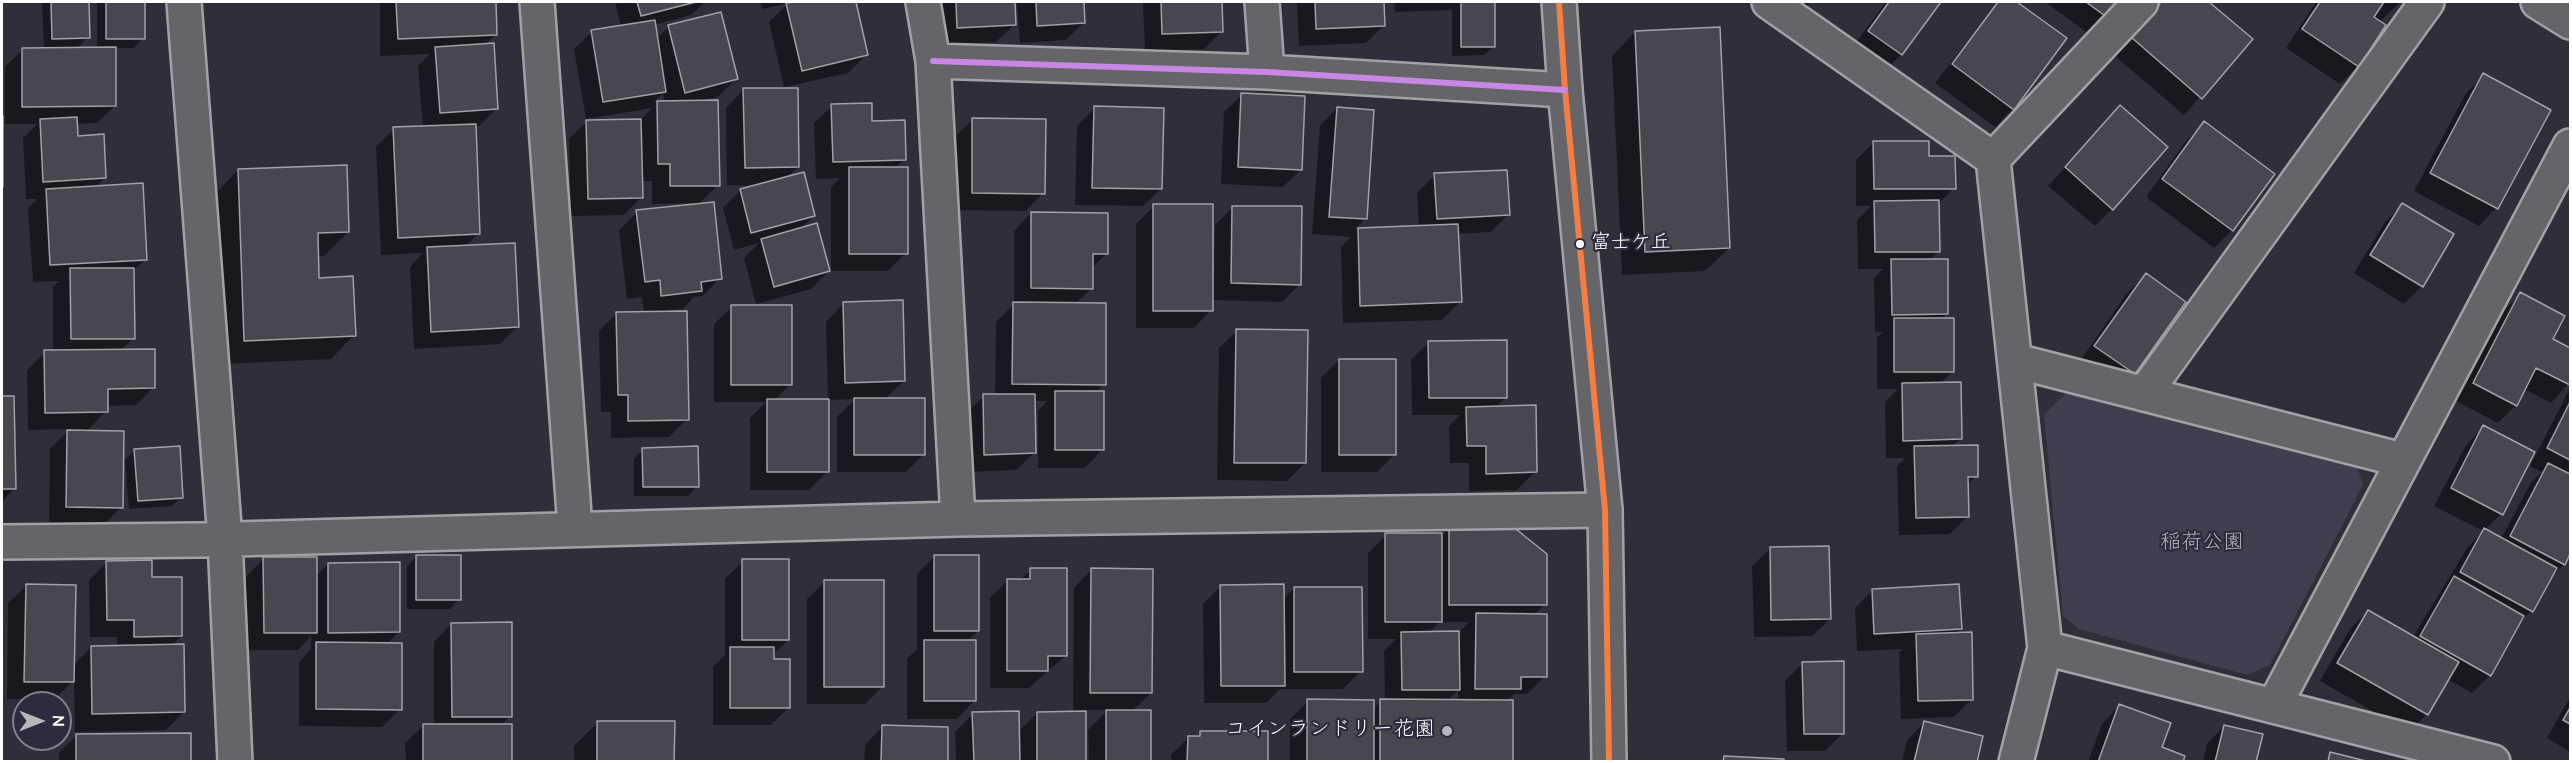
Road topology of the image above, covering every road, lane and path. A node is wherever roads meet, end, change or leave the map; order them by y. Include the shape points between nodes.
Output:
1 (184, 2) edge
2 (537, 2) edge
3 (923, 2) edge
4 (1262, 2) edge
5 (1559, 2) edge
6 (1769, 2) edge
7 (2141, 2) edge
8 (2427, 2) edge
9 (2538, 2) edge
10 (2571, 22) edge
11 (933, 61) junction
12 (1267, 72) junction
13 (1565, 90) junction
14 (2571, 146) edge
15 (1993, 159) junction
16 (2016, 361) junction
17 (2144, 394) junction
18 (2402, 460) junction
19 (1605, 510) junction
20 (958, 519) junction
21 (575, 528) junction
22 (225, 539) junction
23 (2, 542) edge
24 (2045, 648) junction
25 (2275, 704) junction
26 (236, 762) edge
27 (1610, 762) edge
28 (2016, 762) edge
29 (2493, 762) edge

1 - 22 street
2 - 21 street
3 - 11 street
4 - 12 street
5 - 13 street
6 - 15 street
7 - 15 street
8 - 17 street
9 - 10 street
11 - 12 street
11 - 20 street
12 - 13 street
13 - 19 street
14 - 18 street
15 - 16 street
16 - 17 street
16 - 24 street
17 - 18 street
18 - 25 street
19 - 20 street
19 - 27 street
20 - 21 street
21 - 22 street
22 - 23 street
22 - 26 street
24 - 25 street
24 - 28 street
25 - 29 street

